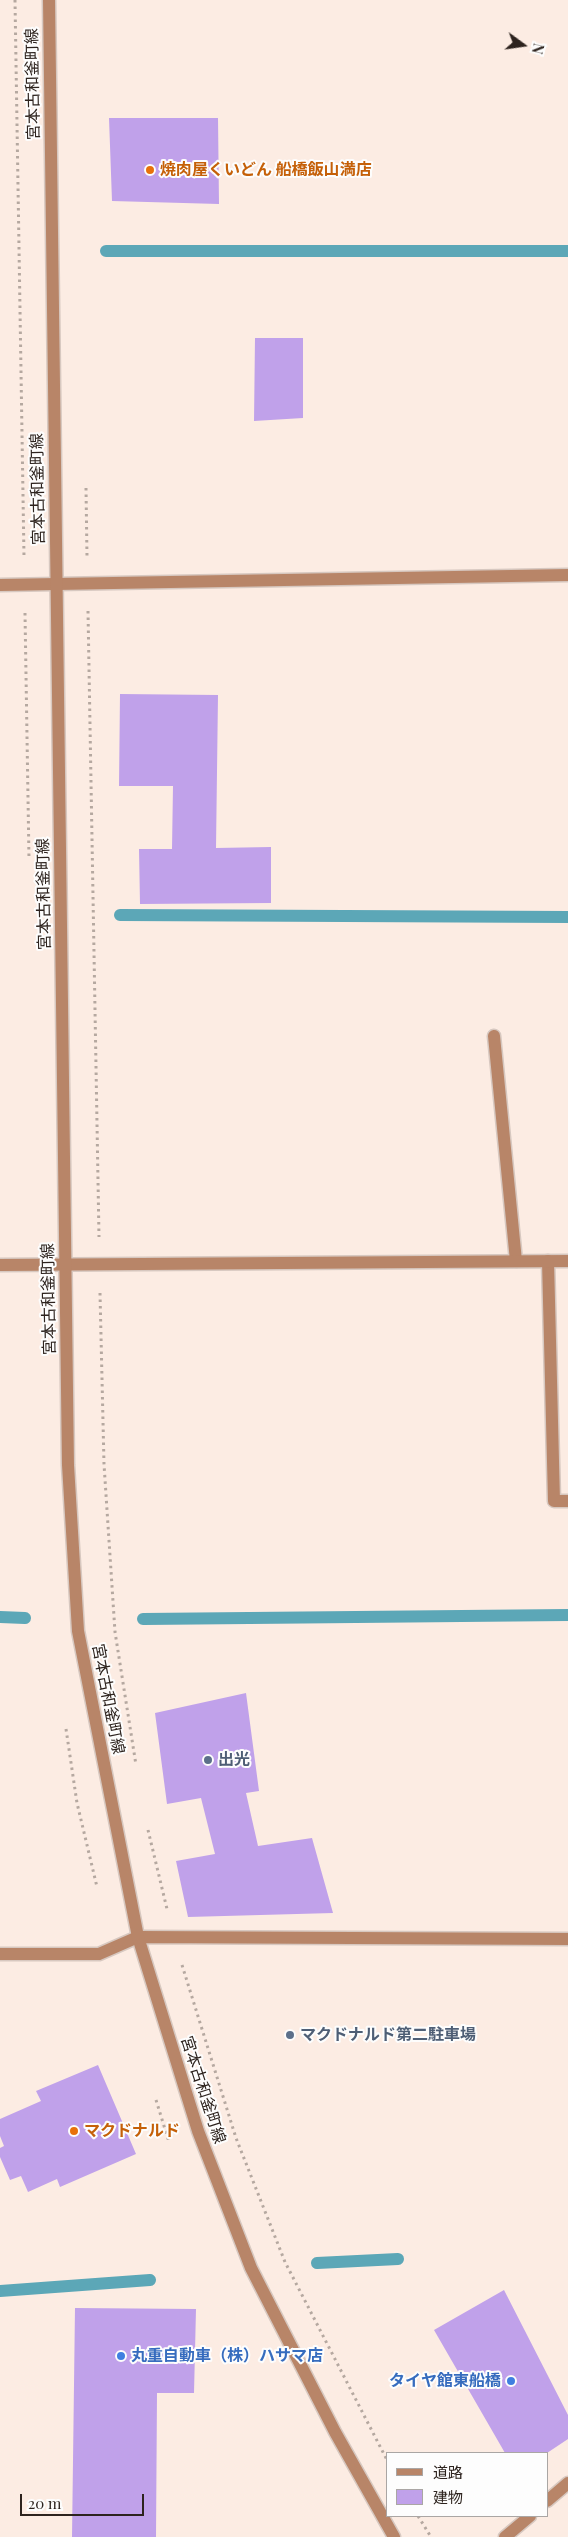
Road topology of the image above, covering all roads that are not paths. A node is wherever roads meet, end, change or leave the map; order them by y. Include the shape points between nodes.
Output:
1 (48, 0) edge
2 (568, 575) edge
3 (55, 584) junction
4 (0, 585) edge
5 (494, 1036) dead end
6 (568, 1260) edge
7 (516, 1261) junction
8 (548, 1261) junction
9 (65, 1264) junction
10 (0, 1265) edge
11 (568, 1501) edge
12 (138, 1937) junction
13 (568, 1938) edge
14 (0, 1954) edge
15 (568, 2483) edge
16 (548, 2500) edge
17 (529, 2517) edge
18 (394, 2537) edge
19 (505, 2537) edge

1 - 3 street, 宮本古和釜町線
2 - 3 street
3 - 4 street
3 - 9 street, 宮本古和釜町線
5 - 7 street
6 - 8 street
7 - 8 street
7 - 9 street
8 - 11 street via 554,1501
9 - 10 street
9 - 12 street, 宮本古和釜町線 via 68,1465 78,1631
12 - 13 street
12 - 14 street via 99,1954
12 - 18 street, 宮本古和釜町線 via 198,2131 251,2268 335,2432
15 - 16 street
17 - 19 street

